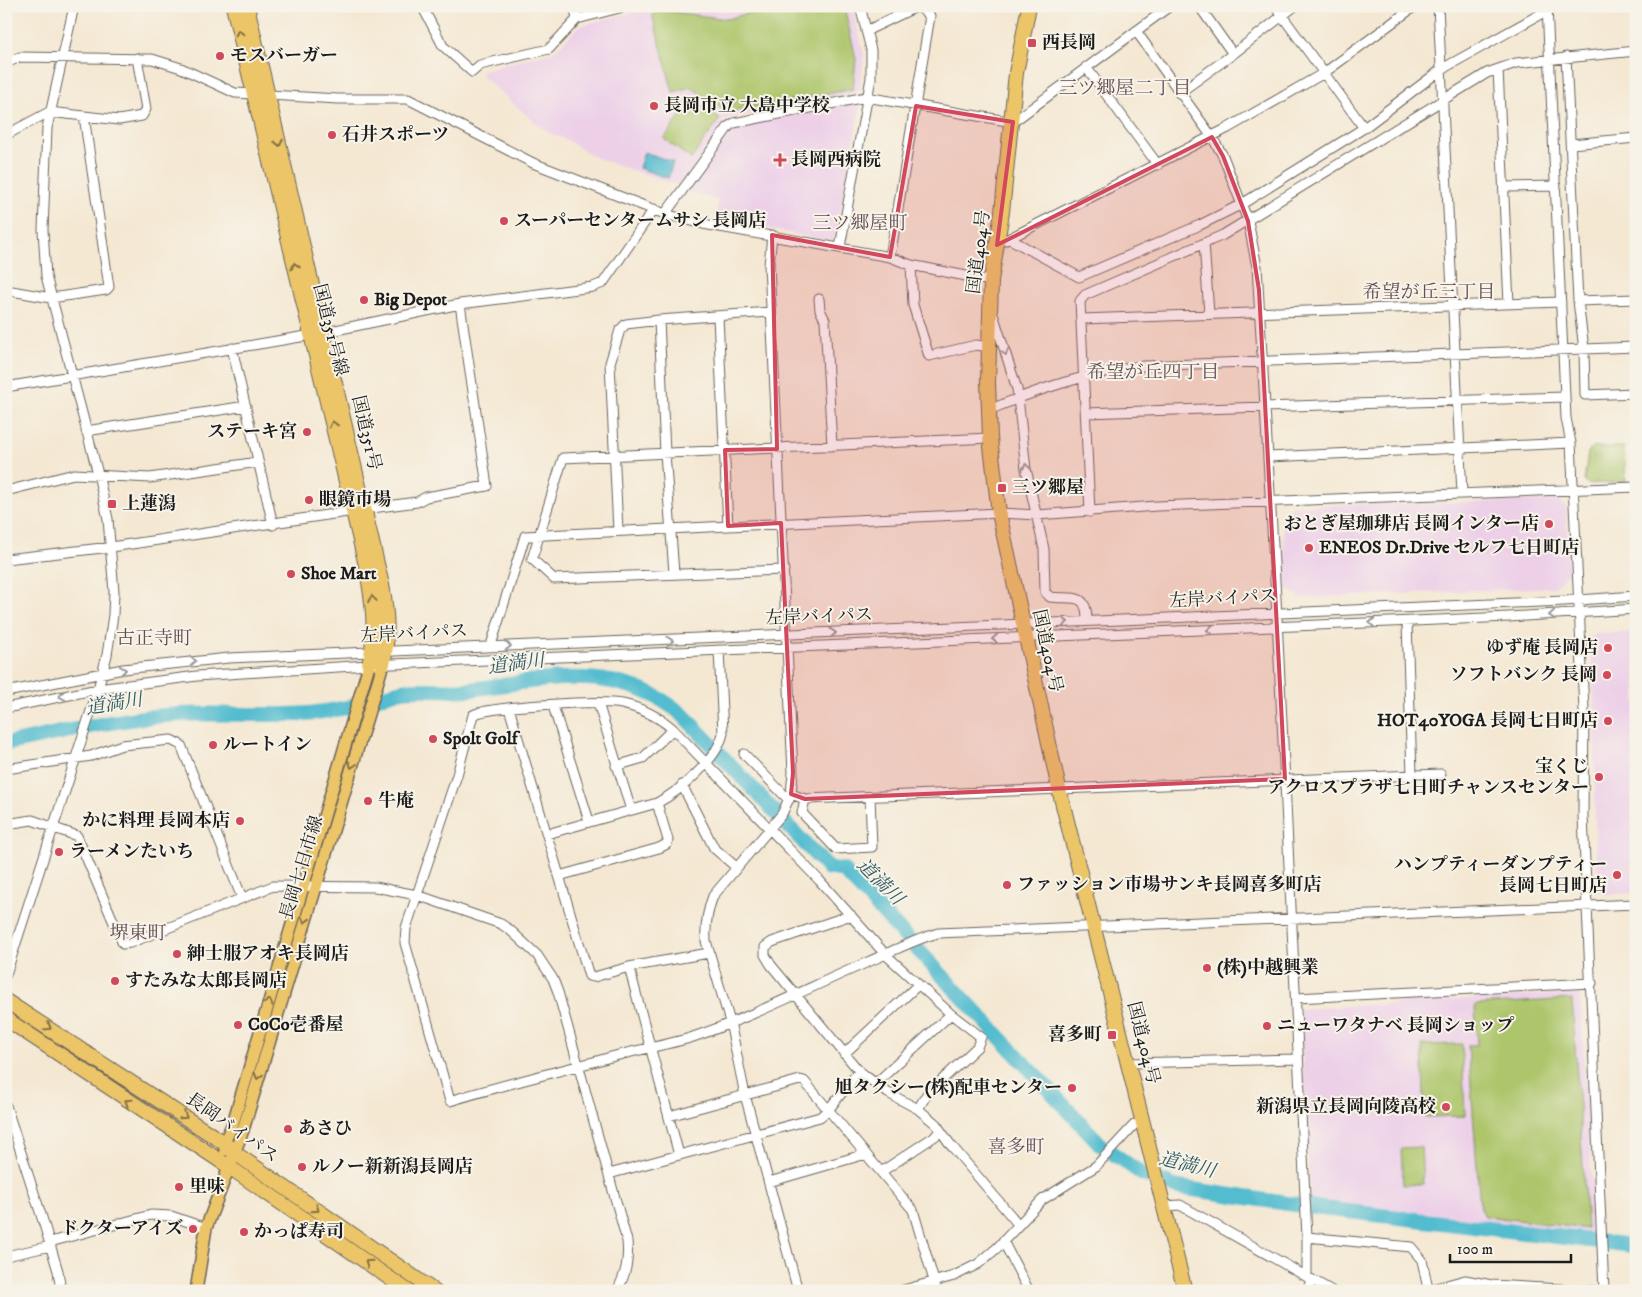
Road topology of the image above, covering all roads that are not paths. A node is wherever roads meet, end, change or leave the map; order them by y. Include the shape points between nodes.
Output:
1 (74, 6) edge
2 (233, 6) edge
3 (247, 6) edge
4 (422, 6) edge
5 (574, 6) edge
6 (627, 6) edge
7 (860, 6) edge
8 (918, 6) edge
9 (1029, 6) edge
10 (1170, 6) edge
11 (1200, 6) edge
12 (1275, 6) edge
13 (1295, 6) edge
14 (1415, 6) edge
15 (1438, 6) edge
16 (1555, 6) edge
17 (1547, 9) edge
18 (1282, 16) junction
19 (577, 19) junction
20 (866, 31) junction
21 (1136, 31) junction
22 (1636, 51) edge
23 (1233, 54) junction
24 (62, 57) junction
25 (1566, 57) junction
26 (137, 58) junction
27 (1548, 59) junction
28 (6, 63) edge
29 (1086, 67) junction
30 (1442, 69) junction
31 (1498, 69) junction
32 (1324, 73) junction
33 (1179, 93) junction
34 (253, 94) junction
35 (268, 96) junction
36 (866, 97) junction
37 (1444, 98) junction
38 (916, 106) junction
39 (49, 112) junction
40 (84, 116) junction
41 (1013, 122) junction
42 (1364, 128) junction
43 (6, 135) edge
44 (1212, 137) junction
45 (1636, 138) edge
46 (1571, 144) junction
47 (1158, 165) junction
48 (1556, 186) junction
49 (1504, 188) junction
50 (654, 210) junction
51 (1245, 212) junction
52 (665, 214) junction
53 (772, 235) junction
54 (1004, 241) junction
55 (1204, 243) junction
56 (840, 247) junction
57 (890, 257) junction
58 (911, 265) junction
59 (991, 281) junction
60 (6, 290) edge
61 (51, 298) junction
62 (819, 299) dead end
63 (1636, 299) edge
64 (1578, 301) junction
65 (1561, 302) junction
66 (460, 304) junction
67 (1508, 304) junction
68 (1452, 306) junction
69 (991, 307) junction
70 (771, 312) junction
71 (1260, 312) junction
72 (1209, 314) junction
73 (718, 317) junction
74 (660, 320) junction
75 (1082, 320) junction
76 (318, 334) junction
77 (989, 347) junction
78 (1636, 347) edge
79 (232, 348) junction
80 (1584, 349) junction
81 (1563, 350) junction
82 (1456, 354) junction
83 (1263, 360) junction
84 (72, 375) junction
85 (1084, 377) junction
86 (6, 386) edge
87 (1636, 394) edge
88 (1565, 397) junction
89 (1018, 398) junction
90 (1457, 400) junction
91 (246, 406) junction
92 (1265, 407) junction
93 (989, 410) junction
94 (1086, 413) junction
95 (86, 431) junction
96 (990, 438) junction
97 (1571, 443) junction
98 (832, 446) junction
99 (777, 448) junction
100 (1460, 449) junction
101 (725, 450) junction
102 (665, 453) junction
103 (615, 456) junction
104 (1268, 457) junction
105 (258, 462) junction
106 (98, 474) junction
107 (1636, 487) edge
108 (1574, 490) junction
109 (6, 491) edge
110 (1462, 494) junction
111 (1270, 502) junction
112 (359, 510) junction
113 (1090, 512) junction
114 (998, 513) junction
115 (1037, 515) junction
116 (781, 523) junction
117 (273, 524) junction
118 (728, 526) junction
119 (670, 529) junction
120 (618, 531) junction
121 (540, 534) junction
122 (111, 547) junction
123 (6, 559) edge
124 (784, 570) junction
125 (674, 573) junction
126 (1636, 596) edge
127 (1579, 599) junction
128 (1636, 609) edge
129 (1276, 612) junction
130 (1580, 612) junction
131 (1087, 620) junction
132 (1407, 622) junction
133 (1276, 626) junction
134 (1024, 631) junction
135 (788, 634) junction
136 (492, 642) dead end
137 (788, 647) junction
138 (719, 650) junction
139 (377, 658) junction
140 (102, 673) junction
141 (98, 689) junction
142 (6, 692) edge
143 (598, 703) junction
144 (553, 706) junction
145 (6, 708) edge
146 (509, 708) junction
147 (673, 729) junction
148 (744, 754) dead end
149 (76, 757) junction
150 (707, 762) junction
151 (616, 766) junction
152 (6, 769) edge
153 (1412, 774) junction
154 (1441, 774) dead end
155 (1285, 779) junction
156 (682, 785) junction
157 (1059, 789) junction
158 (870, 797) junction
159 (789, 799) junction
160 (805, 799) junction
161 (657, 803) junction
162 (631, 810) junction
163 (588, 821) junction
164 (6, 824) edge
165 (772, 827) junction
166 (54, 828) junction
167 (547, 834) junction
168 (736, 867) junction
169 (559, 876) junction
170 (303, 885) junction
171 (316, 886) junction
172 (417, 895) junction
173 (242, 898) junction
174 (1636, 904) edge
175 (1588, 906) junction
176 (851, 915) junction
177 (1291, 918) junction
178 (1092, 926) junction
179 (709, 953) junction
180 (889, 953) junction
181 (629, 967) junction
182 (6, 974) edge
183 (1592, 983) junction
184 (918, 985) junction
185 (794, 994) junction
186 (1296, 998) junction
187 (6, 1001) edge
188 (951, 1014) junction
189 (6, 1019) edge
190 (730, 1022) junction
191 (649, 1048) junction
192 (844, 1054) junction
193 (1298, 1059) junction
194 (1129, 1063) junction
195 (579, 1066) junction
196 (859, 1072) junction
197 (875, 1084) junction
198 (745, 1095) junction
199 (6, 1106) edge
200 (918, 1109) junction
201 (829, 1110) junction
202 (669, 1116) junction
203 (1143, 1121) junction
204 (941, 1132) junction
205 (756, 1134) junction
206 (224, 1143) junction
207 (235, 1153) junction
208 (866, 1154) junction
209 (680, 1155) junction
210 (228, 1166) junction
211 (881, 1172) junction
212 (609, 1174) junction
213 (769, 1182) junction
214 (1164, 1200) junction
215 (1018, 1224) junction
216 (206, 1228) junction
217 (1308, 1237) junction
218 (1003, 1241) junction
219 (50, 1244) junction
220 (6, 1256) edge
221 (1310, 1279) junction
222 (936, 1286) edge
223 (1492, 1288) edge
224 (1427, 1290) edge
225 (61, 1291) edge
226 (196, 1291) edge
227 (408, 1291) edge
228 (434, 1291) edge
229 (617, 1291) edge
230 (798, 1291) edge
231 (900, 1291) edge
232 (1029, 1291) edge
233 (1185, 1291) edge
234 (1305, 1291) edge
235 (1332, 1291) edge
236 (1596, 1291) edge
237 (1604, 1291) edge

1 - 24 street
34 -> 2 highway, 国道351号線
3 - 35 highway, 国道351号
4 - 19 street via 443,46 472,72 480,65 549,49
5 - 19 street
6 - 19 street
7 - 20 street
8 - 20 street
8 - 38 street via 930,16
9 - 41 highway, 国道404号 via 1016,73
10 - 21 street
11 - 23 street
12 - 18 street
13 - 18 street
14 - 32 street
15 - 30 street
16 - 17 street
17 - 27 street
17 - 30 street
18 - 23 street
18 - 32 street
20 - 36 street via 872,58
21 - 29 street
21 - 33 street
22 - 25 street
23 - 33 street
24 - 26 street
24 - 28 street via 20,57
24 - 39 street
25 - 27 street
25 - 46 street
26 - 34 street via 181,68 228,91
26 - 40 street via 146,109 142,116 119,120
27 - 31 street
27 - 48 street
29 - 41 street
29 - 47 street
30 - 37 street
30 - 42 street
31 - 37 street via 1470,81
31 - 49 street
32 - 42 street
32 - 44 street
33 - 44 street
34 - 35 street
76 -> 34 highway, 国道351号線
35 - 50 street via 416,101 483,140 526,160
35 -> 76 highway, 国道351号
36 - 38 street
36 - 52 street via 734,123
36 - 56 street
37 - 51 street
37 - 68 street
38 - 41 street
38 - 57 street
39 - 40 street
39 - 43 street
39 - 61 street via 42,230
40 - 61 street via 109,287
41 - 54 highway, 国道404号
42 - 51 street
44 - 47 street
44 - 51 street via 1231,173
45 - 46 street
46 - 64 street
47 - 54 street
48 - 49 street
48 - 65 street
49 - 67 street
50 - 52 street
50 - 66 street via 603,283 593,288
51 - 54 street via 1200,225 1080,277
51 - 55 street
51 - 71 street via 1257,267
52 - 53 street
53 - 56 street
53 - 70 street
54 - 59 highway, 国道404号
55 - 72 street
55 - 75 street via 1085,295 1080,301
56 - 57 street
57 - 58 street
58 - 59 street
58 - 77 street via 913,304 929,356 976,345
59 - 69 highway, 国道404号
60 - 61 street
61 - 84 street
62 - 98 street via 825,320
63 - 64 street
64 - 80 street
65 - 67 street
65 - 81 street
66 - 76 street
66 - 112 street via 487,486 426,497 417,502
67 - 68 street
68 - 71 street
68 - 82 street
69 - 77 highway, 国道404号
69 -> 89 street
70 - 73 street
70 - 99 street
71 - 72 street
71 - 83 street
72 - 75 street
73 - 74 street
73 - 101 street
74 - 102 street
74 - 103 street via 626,324 620,330 614,347 610,363
75 - 85 street
76 - 79 street
76 - 112 highway, 国道351号
77 - 93 highway, 国道404号
78 - 80 street
79 - 84 street
79 - 91 street
80 - 81 street
80 - 87 street via 1585,396
81 - 82 street
81 - 88 street
82 - 83 street
82 - 90 street
83 - 85 street via 1143,366
83 - 92 street
84 - 86 street
84 - 95 street
85 - 89 street
85 - 94 street
88 - 90 street
88 - 97 street
89 - 93 street
115 -> 89 street via 1026,470
90 - 92 street
90 - 100 street
91 - 95 street
91 - 105 street
92 - 94 street
92 - 104 street
93 - 96 highway, 国道404号
94 - 113 street
95 - 106 street
96 - 98 street
96 - 114 highway, 国道404号
97 - 100 street
97 - 108 street
98 - 99 street
99 - 101 street
99 - 116 street
100 - 104 street
100 - 110 street
101 - 102 street
101 - 118 street
102 - 103 street
102 - 119 street
103 - 120 street
103 - 121 street via 563,458
104 - 111 street
105 - 106 street via 164,477
105 - 117 street
106 - 109 street via 74,474
106 - 122 street
107 - 108 street
108 - 110 street
108 - 127 street
110 - 111 street
111 - 113 street
111 - 129 street
112 - 117 street
112 - 139 highway, 国道351号 via 385,602
113 - 115 street
114 - 115 street
114 - 116 street
114 - 134 highway, 国道404号
115 - 131 street via 1044,549 1045,592 1050,596 1082,601
116 - 118 street
116 - 124 street
117 - 122 street
118 - 119 street
119 - 120 street
119 - 125 street
120 - 121 street
121 - 125 street via 532,558 554,579
121 - 136 street via 524,536
122 - 123 street
122 - 140 street via 113,615
124 - 125 street
124 - 135 street
126 - 127 street, 左岸バイパス
127 - 129 street, 左岸バイパス
127 - 130 street
128 - 130 street, 左岸バイパス
129 - 131 street, 左岸バイパス
129 - 133 street
130 -> 132 street, 左岸バイパス
130 - 175 street
134 -> 131 street, 左岸バイパス
132 -> 133 street, 左岸バイパス
132 - 153 street
133 -> 134 street, 左岸バイパス
133 - 155 street
135 -> 134 street, 左岸バイパス
134 -> 137 street, 左岸バイパス
134 - 157 highway, 国道404号
135 - 137 street
139 -> 135 street, 左岸バイパス
137 - 138 street, 左岸バイパス
137 - 159 street via 794,773
138 - 139 street, 左岸バイパス
138 - 150 street via 723,733 721,744
140 -> 139 street, 左岸バイパス via 199,660
139 - 141 street, 左岸バイパス
139 - 170 main road, 長岡七日市線 via 363,689
139 -> 171 main road, 長岡七日市線 via 377,686
140 - 141 street
140 - 142 street, 左岸バイパス
141 -> 145 street, 左岸バイパス
141 - 149 street
143 - 144 street
143 - 147 street via 643,710
143 - 151 street
144 - 146 street
144 - 163 street
146 - 167 street
146 - 172 street via 473,715 457,775
147 - 150 street
147 - 151 street via 643,758
148 - 159 street
149 - 152 street
149 - 166 street
149 - 173 street via 103,753 122,745 171,740 181,746
150 - 156 street
150 - 165 street
151 - 162 street
153 - 154 street
153 - 155 street
155 - 157 street
155 - 177 street
156 - 161 street
156 - 168 street via 714,848
157 - 158 street
157 - 178 highway, 国道404号
158 - 160 street
158 - 160 street via 872,847 836,849 802,813
159 - 160 street
159 - 165 street
161 - 162 street
161 - 169 street via 668,840 664,846
162 - 163 street
163 - 167 street
164 - 166 street via 32,820
165 - 168 street
165 - 176 street
166 - 173 street via 80,839 123,944
166 - 182 street
167 - 169 street
168 - 179 street via 714,896 708,911 705,929
169 - 181 street via 589,976
170 - 171 street
170 - 173 street via 273,886
206 -> 170 main road, 長岡七日市線 via 233,1123
171 - 172 street via 375,887
171 -> 207 main road, 長岡七日市線
172 - 195 street via 501,924 529,947 553,979
172 - 195 street via 406,928 405,943 450,1101
174 - 175 street
175 - 177 street
175 - 183 street
176 - 180 street
176 - 185 street via 765,947 766,958
177 - 178 street
177 - 186 street
178 - 180 street via 938,933
178 - 194 highway, 国道404号
179 - 181 street
179 - 190 street
180 - 184 street
180 - 185 street
181 - 191 street
183 - 186 street
183 - 237 street
184 - 188 street
184 - 192 street
185 - 190 street
185 - 192 street
186 - 193 street
187 -> 206 highway, 長岡バイパス
188 - 197 street
188 - 200 street via 981,1037 980,1042 927,1094
210 -> 189 highway, 長岡バイパス
190 - 191 street
190 - 198 street
191 - 195 street
191 - 202 street
192 - 196 street
193 - 194 street
193 - 217 street
194 - 203 highway, 国道404号
195 - 212 street
196 - 197 street
196 - 201 street
197 - 200 street
198 - 201 street via 800,1080
198 - 202 street
198 - 205 street
199 - 219 street
200 - 204 street
201 - 205 street via 820,1116
201 - 208 street
202 - 209 street
203 - 214 highway, 国道404号
203 - 215 street via 1134,1124 1089,1171 1042,1200
204 - 211 street
204 - 215 street
205 - 209 street
205 - 213 street
206 - 207 highway, 長岡バイパス
206 - 210 main road, 長岡七日市線
207 - 210 main road, 長岡七日市線
207 -> 228 highway, 長岡バイパス
208 - 211 street
208 - 213 street
209 - 212 street
210 - 216 main road, 長岡七日市線
227 -> 210 highway, 長岡バイパス
211 - 222 street via 913,1210
212 - 229 street via 628,1249 625,1272
213 - 230 street
214 - 221 street via 1180,1204
214 - 233 highway, 国道404号
215 - 218 street
216 - 219 street via 177,1218 151,1215
216 - 226 main road, 長岡七日市線
217 - 221 street
217 - 224 street via 1411,1247 1422,1260
218 - 222 street via 983,1260
218 - 232 street
219 - 220 street
219 - 225 street
221 - 234 street
221 - 235 street
222 - 231 street
223 - 224 street via 1465,1280
223 - 236 street

